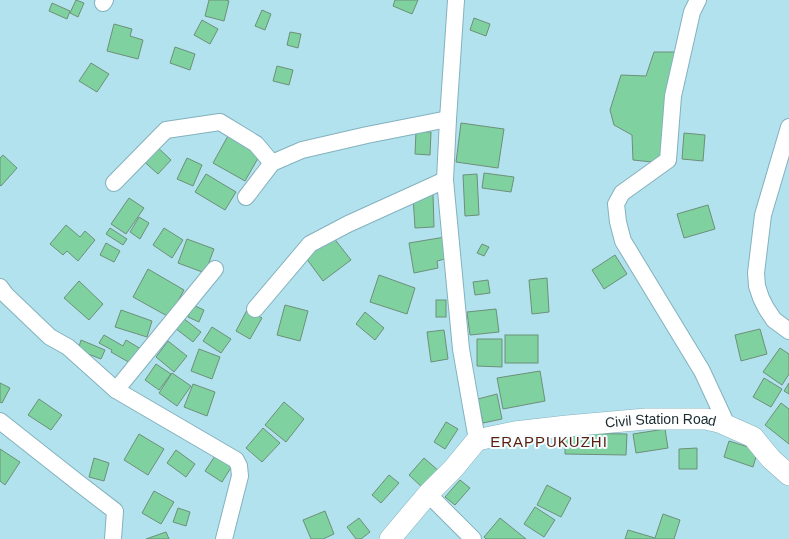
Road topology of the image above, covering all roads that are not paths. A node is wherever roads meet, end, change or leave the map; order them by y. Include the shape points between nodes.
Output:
1 (456, 0) edge
2 (698, 0) edge
3 (448, 119) junction
4 (789, 127) edge
5 (272, 163) junction
6 (445, 180) junction
7 (114, 183) dead end
8 (246, 197) dead end
9 (215, 269) dead end
10 (0, 287) edge
11 (255, 309) dead end
12 (789, 331) edge
13 (116, 390) junction
14 (0, 421) edge
15 (727, 425) junction
16 (478, 440) junction
17 (789, 475) edge
18 (428, 494) junction
19 (113, 539) edge
20 (224, 539) edge
21 (390, 539) edge
22 (473, 539) edge

1 - 3 street
2 - 15 street via 692,12 673,96 668,160 622,193 616,204 623,242 702,371
3 - 5 street via 302,150
3 - 6 street
4 - 12 street via 763,215 756,272 757,286 766,308 774,320
5 - 7 street via 256,144 220,122 166,130
5 - 8 street
6 - 11 street via 310,244
6 - 16 street via 461,349
9 - 13 street
10 - 13 street via 50,337 68,347
13 - 20 street via 236,460 240,476
14 - 19 street via 115,511
15 - 16 main road, Civil Station Road via 706,419 646,419 515,432
15 - 17 main road, Civil Station Road via 753,437 771,459
16 - 18 main road
18 - 21 main road
18 - 22 street

